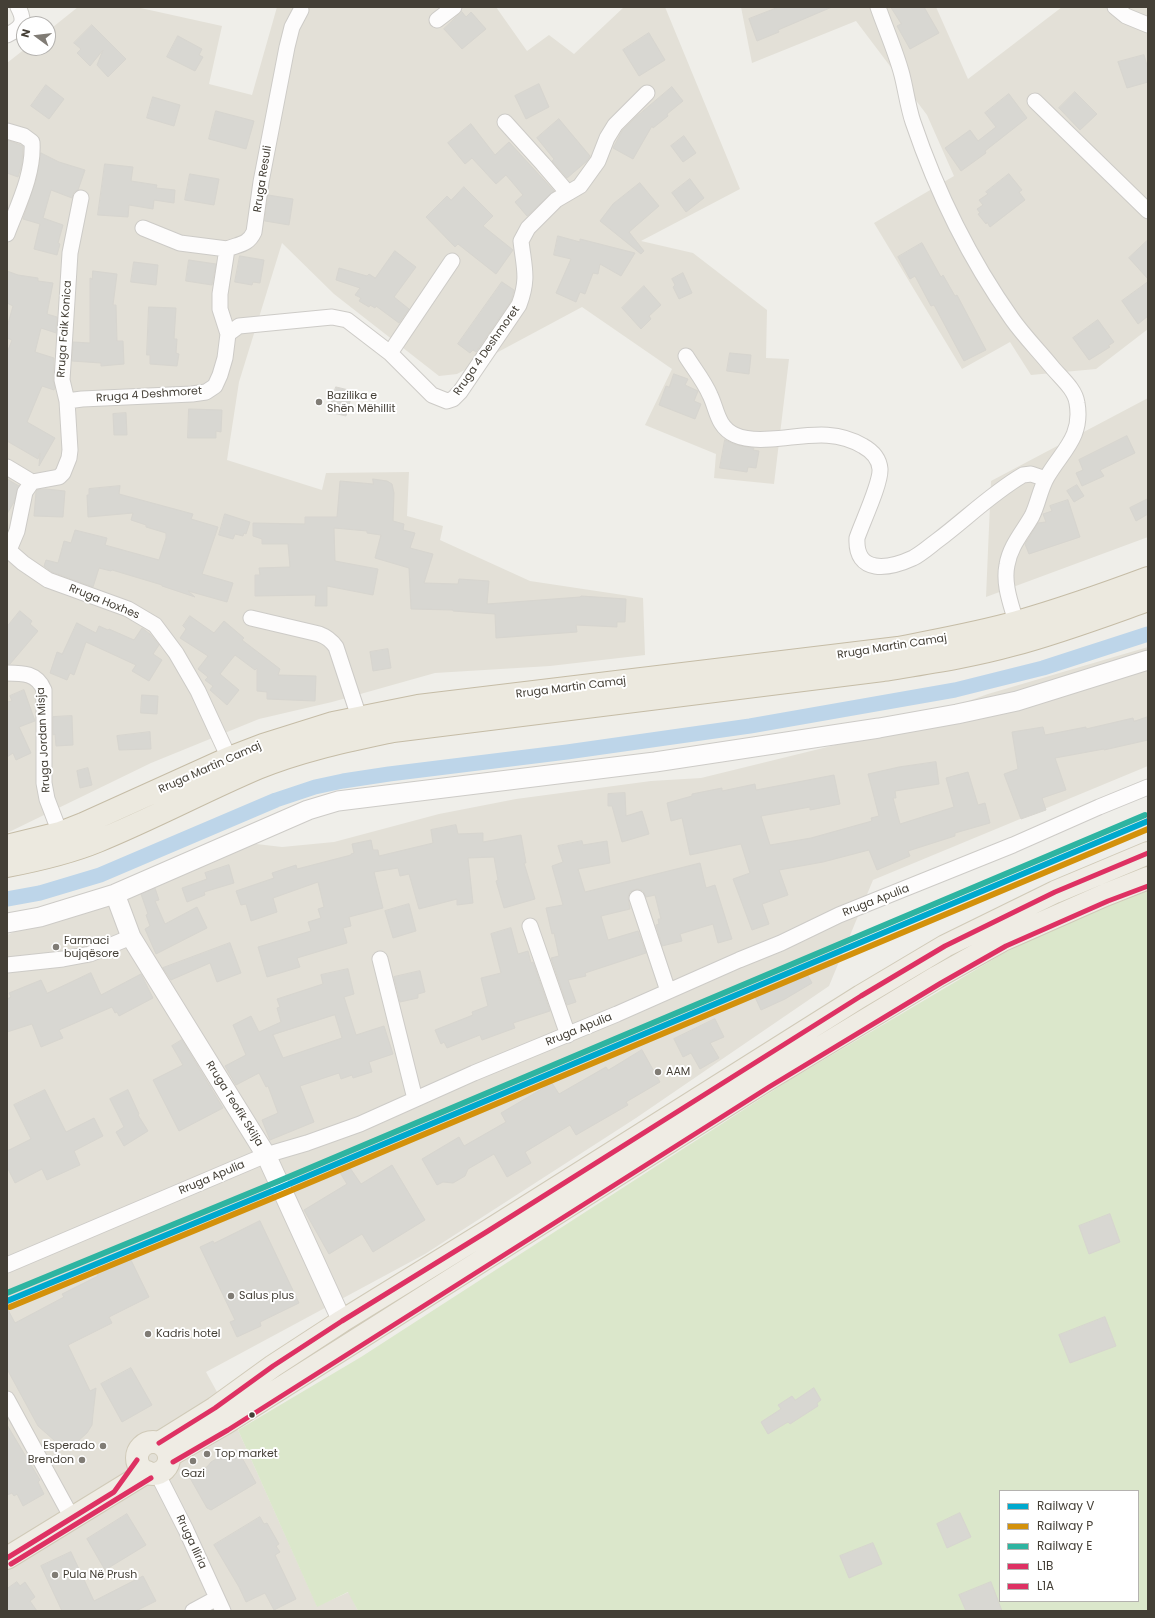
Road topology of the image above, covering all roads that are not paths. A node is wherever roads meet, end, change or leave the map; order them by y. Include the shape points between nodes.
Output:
1 (18, 7) edge
2 (454, 7) edge
3 (878, 7) edge
4 (1115, 7) edge
5 (301, 10) dead end
6 (437, 20) dead end
7 (1148, 25) edge
8 (7, 35) edge
9 (647, 93) dead end
10 (1035, 101) dead end
11 (506, 122) dead end
12 (7, 131) edge
13 (567, 192) junction
14 (81, 198) dead end
15 (1148, 211) edge
16 (143, 228) dead end
17 (7, 234) edge
18 (227, 249) junction
19 (452, 261) dead end
20 (228, 334) junction
21 (390, 353) junction
22 (686, 356) dead end
23 (67, 401) junction
24 (7, 467) edge
25 (1046, 479) junction
26 (32, 482) junction
27 (8, 549) edge
28 (1148, 578) edge
29 (1148, 600) edge
30 (251, 618) dead end
31 (1016, 622) junction
32 (1148, 660) edge
33 (7, 673) edge
34 (359, 717) junction
35 (229, 758) junction
36 (1148, 787) edge
37 (60, 833) junction
38 (7, 846) edge
39 (1148, 853) edge
40 (7, 866) edge
41 (1148, 878) edge
42 (116, 894) junction
43 (637, 898) dead end
44 (7, 923) edge
45 (530, 926) dead end
46 (131, 937) junction
47 (380, 959) dead end
48 (7, 964) edge
49 (668, 991) junction
50 (568, 1035) junction
51 (415, 1099) junction
52 (266, 1155) junction
53 (7, 1265) edge
54 (342, 1321) junction
55 (7, 1399) edge
56 (154, 1461) junction
57 (72, 1518) junction
58 (7, 1558) edge
59 (220, 1604) edge
60 (193, 1611) edge

1 - 8 street via 22,14 22,22
2 - 6 street
3 - 25 street via 902,76 914,125 949,214 991,289 1019,328 1071,388 1077,402 1078,422 1075,436
4 - 7 street via 1126,16
5 - 18 street, Rruga Resuli via 292,27 287,47 254,232 245,244
9 - 13 street, Rruga 4 Deshmoret via 615,125 598,161 580,186
10 - 15 street
11 - 13 street
12 - 17 street via 24,136 32,142 33,152 26,183
13 - 21 street, Rruga 4 Deshmoret via 522,236 520,242 526,278 519,305 453,399 447,401 432,395
14 - 23 street, Rruga Faik Konica via 70,253 62,380
16 - 18 street via 180,243
18 - 20 street via 220,309
19 - 21 street
20 - 21 street, Rruga 4 Deshmoret via 239,326 340,318 347,320
20 - 23 street, Rruga 4 Deshmoret via 220,375 215,386 206,392
22 - 25 street via 711,396 715,413 734,435 748,439 819,434 839,436 868,449 876,456 880,470 878,483 856,547 861,559 870,565 882,567 914,558 1023,475 1031,474
23 - 26 street, Rruga Faik Konica via 70,450 67,466 59,476
24 - 26 street
25 - 31 street via 1032,515 1011,551 1006,566 1007,585
26 - 27 street via 25,492 17,531
27 - 35 street, Rruga Hoxhes via 48,580 128,610 155,625 176,653 198,691
28 - 31 highway, Rruga Martin Camaj
29 - 40 highway, Rruga Martin Camaj via 1011,646 953,659 393,731 334,744 295,754 259,768 97,841 41,859
30 - 34 street via 326,636 336,647
31 - 34 highway, Rruga Martin Camaj via 898,648 418,706
32 - 42 street via 1017,701 879,728 655,762 338,802 308,810
33 - 37 street, Rruga Jordan Misja via 30,675 41,683 44,690 44,783 47,799
34 - 35 highway, Rruga Martin Camaj via 297,734
35 - 37 highway, Rruga Martin Camaj
36 - 49 street, Rruga Apulia via 1099,806 1000,851 839,915 781,943
37 - 38 highway, Rruga Martin Camaj
39 - 54 main road via 1055,892 945,946 761,1058
41 - 56 main road via 1105,894 1003,940 937,977 765,1080 230,1420
42 - 44 street via 40,917
42 - 46 street, Rruga Teofik Skilja
43 - 49 street
45 - 50 street
46 - 48 street via 90,954
46 - 52 street, Rruga Teofik Skilja
47 - 51 street
49 - 50 street, Rruga Apulia
50 - 51 street, Rruga Apulia
51 - 52 street, Rruga Apulia via 360,1124
52 - 53 street, Rruga Apulia
52 - 54 street, Rruga Teofik Skilja
54 - 56 main road via 215,1408
55 - 57 street
56 - 57 main road via 114,1492
56 - 59 street, Rruga Iliria
57 - 58 main road
59 - 60 street

